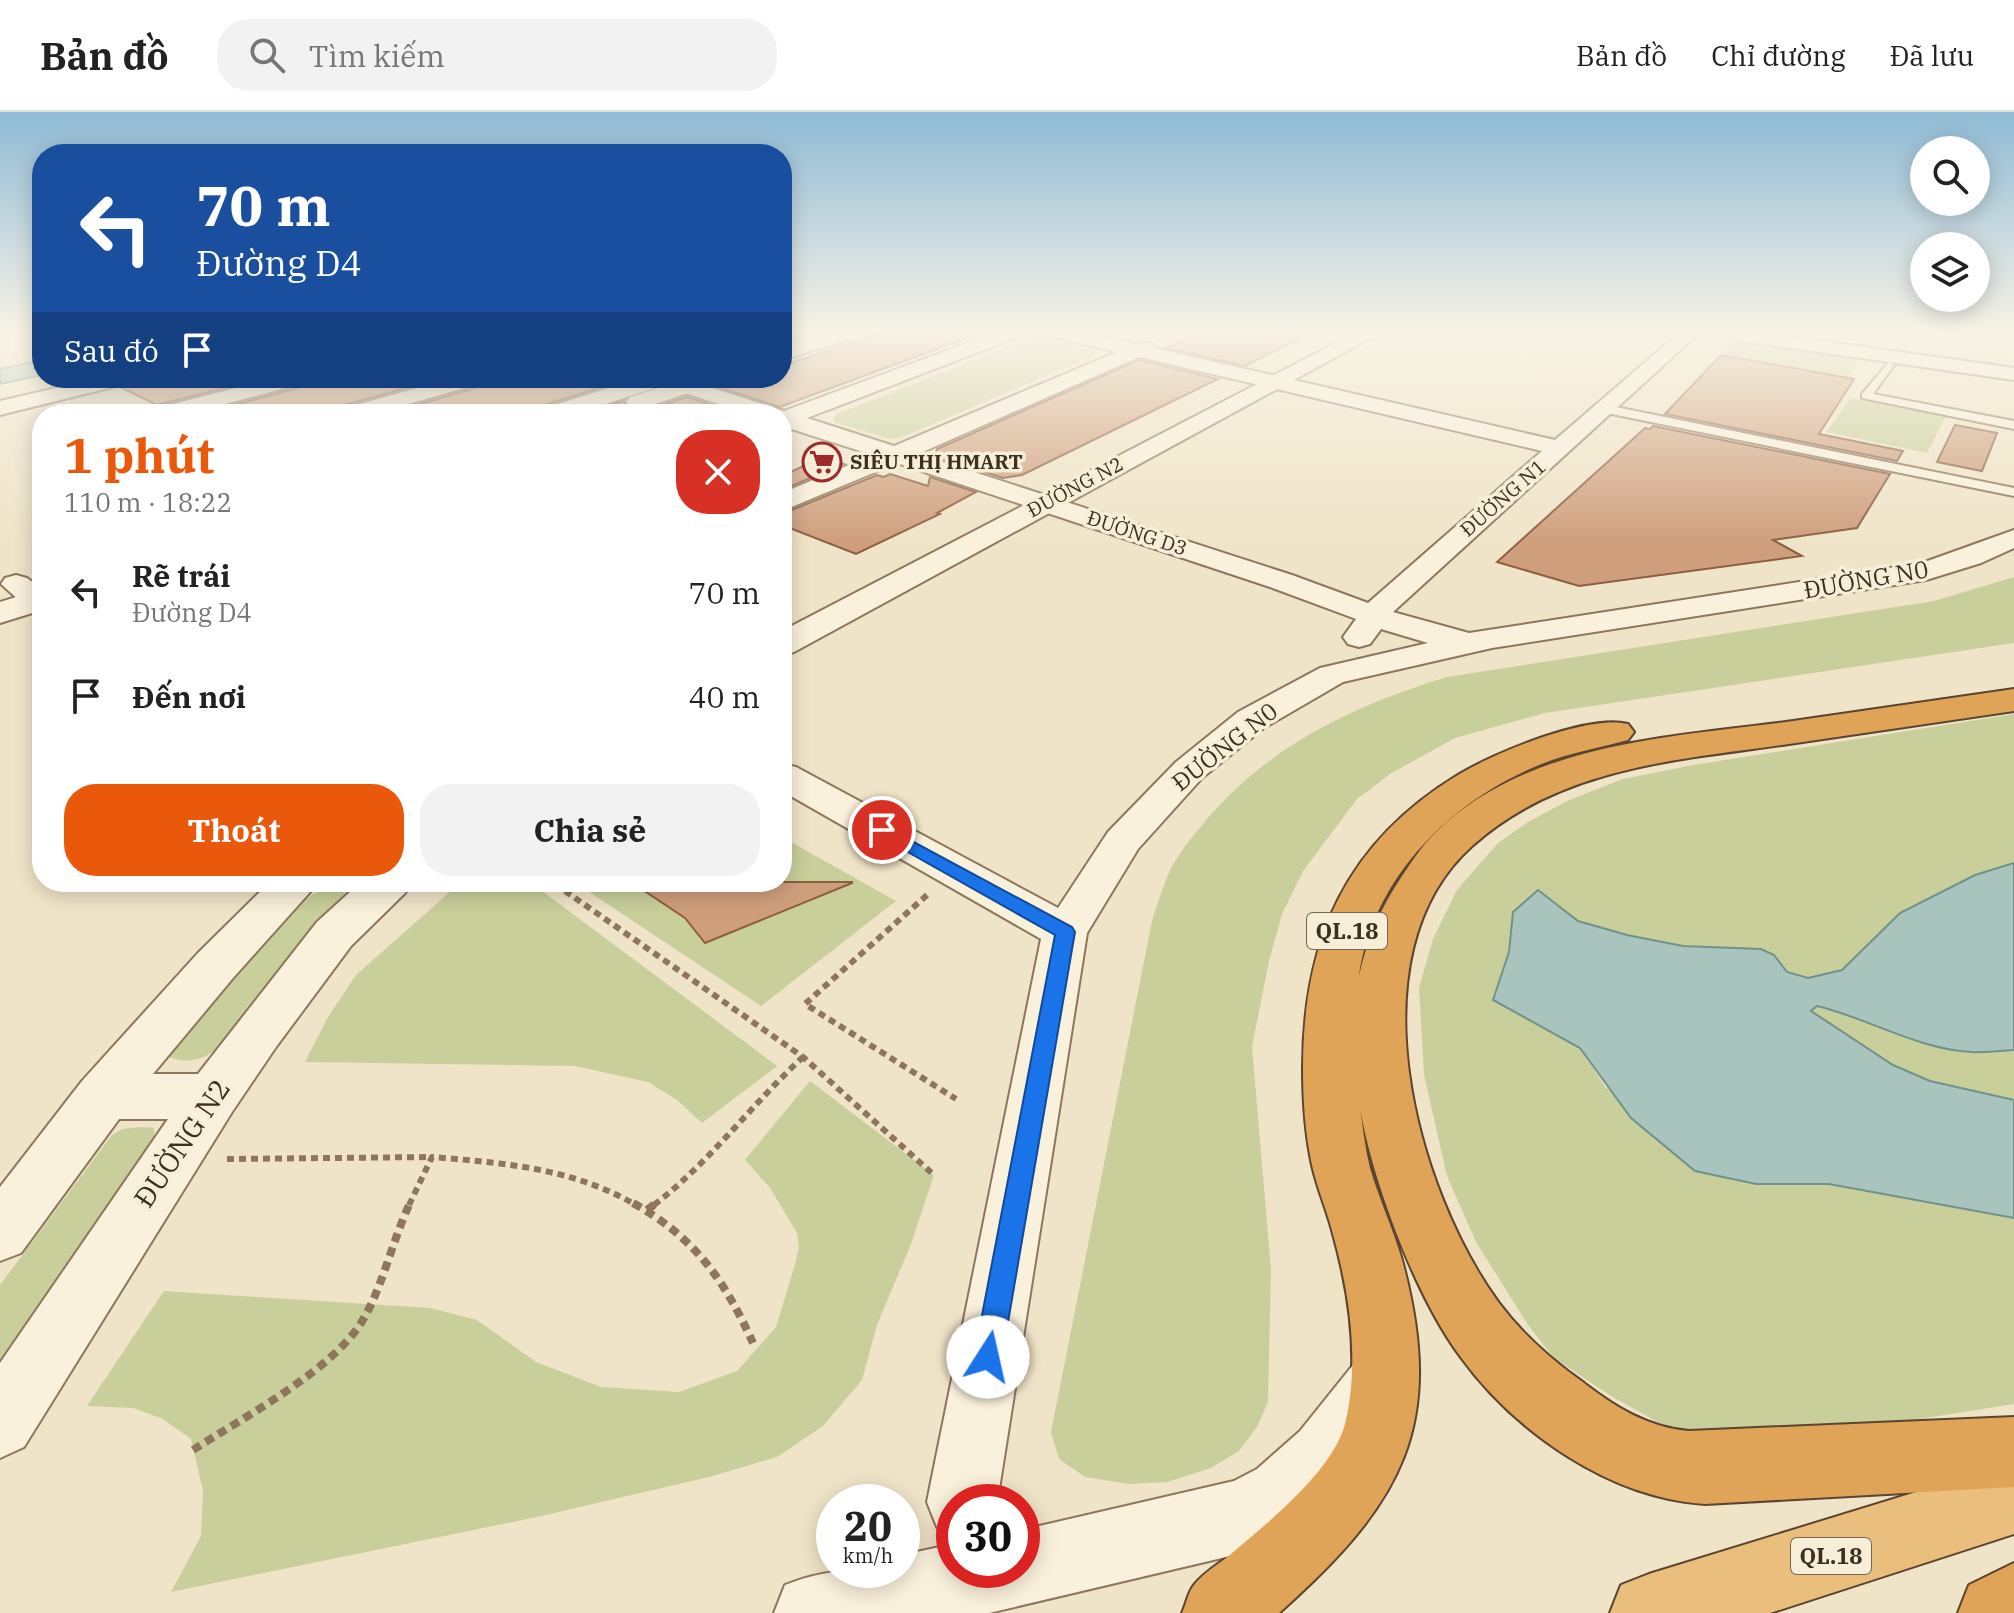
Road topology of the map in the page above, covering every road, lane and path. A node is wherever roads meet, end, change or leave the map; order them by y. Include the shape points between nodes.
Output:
1 (20, 403) edge
2 (818, 403) edge
3 (1014, 403) edge
4 (1207, 403) edge
5 (1229, 403) edge
6 (1368, 403) edge
7 (1613, 403) edge
8 (1902, 403) edge
9 (0, 408) edge
10 (1606, 409) junction
11 (792, 413) edge
12 (792, 421) edge
13 (2014, 425) edge
14 (1159, 433) junction
15 (1559, 448) junction
16 (894, 454) junction
17 (1819, 454) junction
18 (2014, 492) edge
19 (1015, 493) junction
20 (792, 499) edge
21 (2014, 501) edge
22 (1046, 503) junction
23 (2014, 538) edge
24 (855, 586) junction
25 (30, 592) edge
26 (0, 613) edge
27 (1373, 615) junction
28 (792, 637) edge
29 (1492, 638) junction
30 (1332, 675) junction
31 (2014, 677) edge
32 (2014, 700) edge
33 (792, 781) edge
34 (287, 892) edge
35 (378, 892) edge
36 (567, 892) edge
37 (927, 895) dead end
38 (1065, 932) junction
39 (803, 1057) junction
40 (213, 1096) junction
41 (101, 1097) junction
42 (956, 1099) dead end
43 (432, 1157) junction
44 (227, 1159) dead end
45 (934, 1175) dead end
46 (647, 1210) junction
47 (0, 1234) edge
48 (753, 1343) dead end
49 (1383, 1381) junction
50 (0, 1423) edge
51 (193, 1450) dead end
52 (2014, 1452) edge
53 (965, 1484) edge
54 (2014, 1498) edge
55 (1040, 1564) edge
56 (936, 1577) edge
57 (2014, 1602) edge
58 (813, 1613) edge
59 (1221, 1613) edge
60 (1649, 1613) edge
61 (1997, 1613) edge

1 - 9 street
2 - 11 street
3 - 16 street
4 - 14 street, ĐƯỜNG N2
5 - 14 street, ĐƯỜNG N2
6 - 15 street
7 - 10 street, ĐƯỜNG N1
8 - 13 lane
10 - 15 street, ĐƯỜNG N1
10 - 17 lane
12 - 16 street, ĐƯỜNG D3
14 - 19 street, ĐƯỜNG N2
14 - 22 street, ĐƯỜNG N2
15 - 27 street, ĐƯỜNG N1
16 - 19 street, ĐƯỜNG D3
16 - 20 street
17 - 18 lane
17 - 21 lane
19 - 22 street, ĐƯỜNG D3
19 - 24 street, ĐƯỜNG N2
22 - 24 street, ĐƯỜNG N2
22 - 27 street, ĐƯỜNG D3
23 - 29 street, ĐƯỜNG N0 via 1926,571
24 - 28 street, ĐƯỜNG N2
25 - 26 street
27 - 29 street, ĐƯỜNG D3 via 1434,636
27 - 30 street, ĐƯỜNG N1 via 1345,665
29 - 30 street, ĐƯỜNG N0
30 - 38 street, ĐƯỜNG N0 via 1251,720 1189,770 1123,841
31 - 49 highway, QL.18 via 1644,727 1570,742 1456,790 1395,849 1364,891 1342,942 1335,970 1330,1067 1339,1159 1381,1298
32 - 52 highway via 1644,754 1571,773 1507,800 1460,833 1403,910 1390,942 1379,1016 1393,1138 1443,1266 1490,1343 1525,1378 1600,1435 1666,1464 1705,1468
33 - 38 street
34 - 41 street via 207,974
35 - 40 street, ĐƯỜNG N2 via 334,934
36 - 39 path
37 - 42 path via 805,1004
38 - 53 street, ĐƯỜNG N0
39 - 45 path
39 - 46 path via 688,1179
40 - 41 street
40 - 50 street, ĐƯỜNG N2
41 - 47 street
43 - 44 path
43 - 46 path via 531,1166 627,1198
43 - 51 path via 364,1319 338,1350 298,1382
46 - 48 path via 704,1258 737,1307
49 - 55 street via 1325,1456 1283,1495 1243,1516
49 - 59 highway, QL.18 via 1371,1452 1351,1486
54 - 60 highway, QL.18
56 - 58 street
57 - 61 highway

